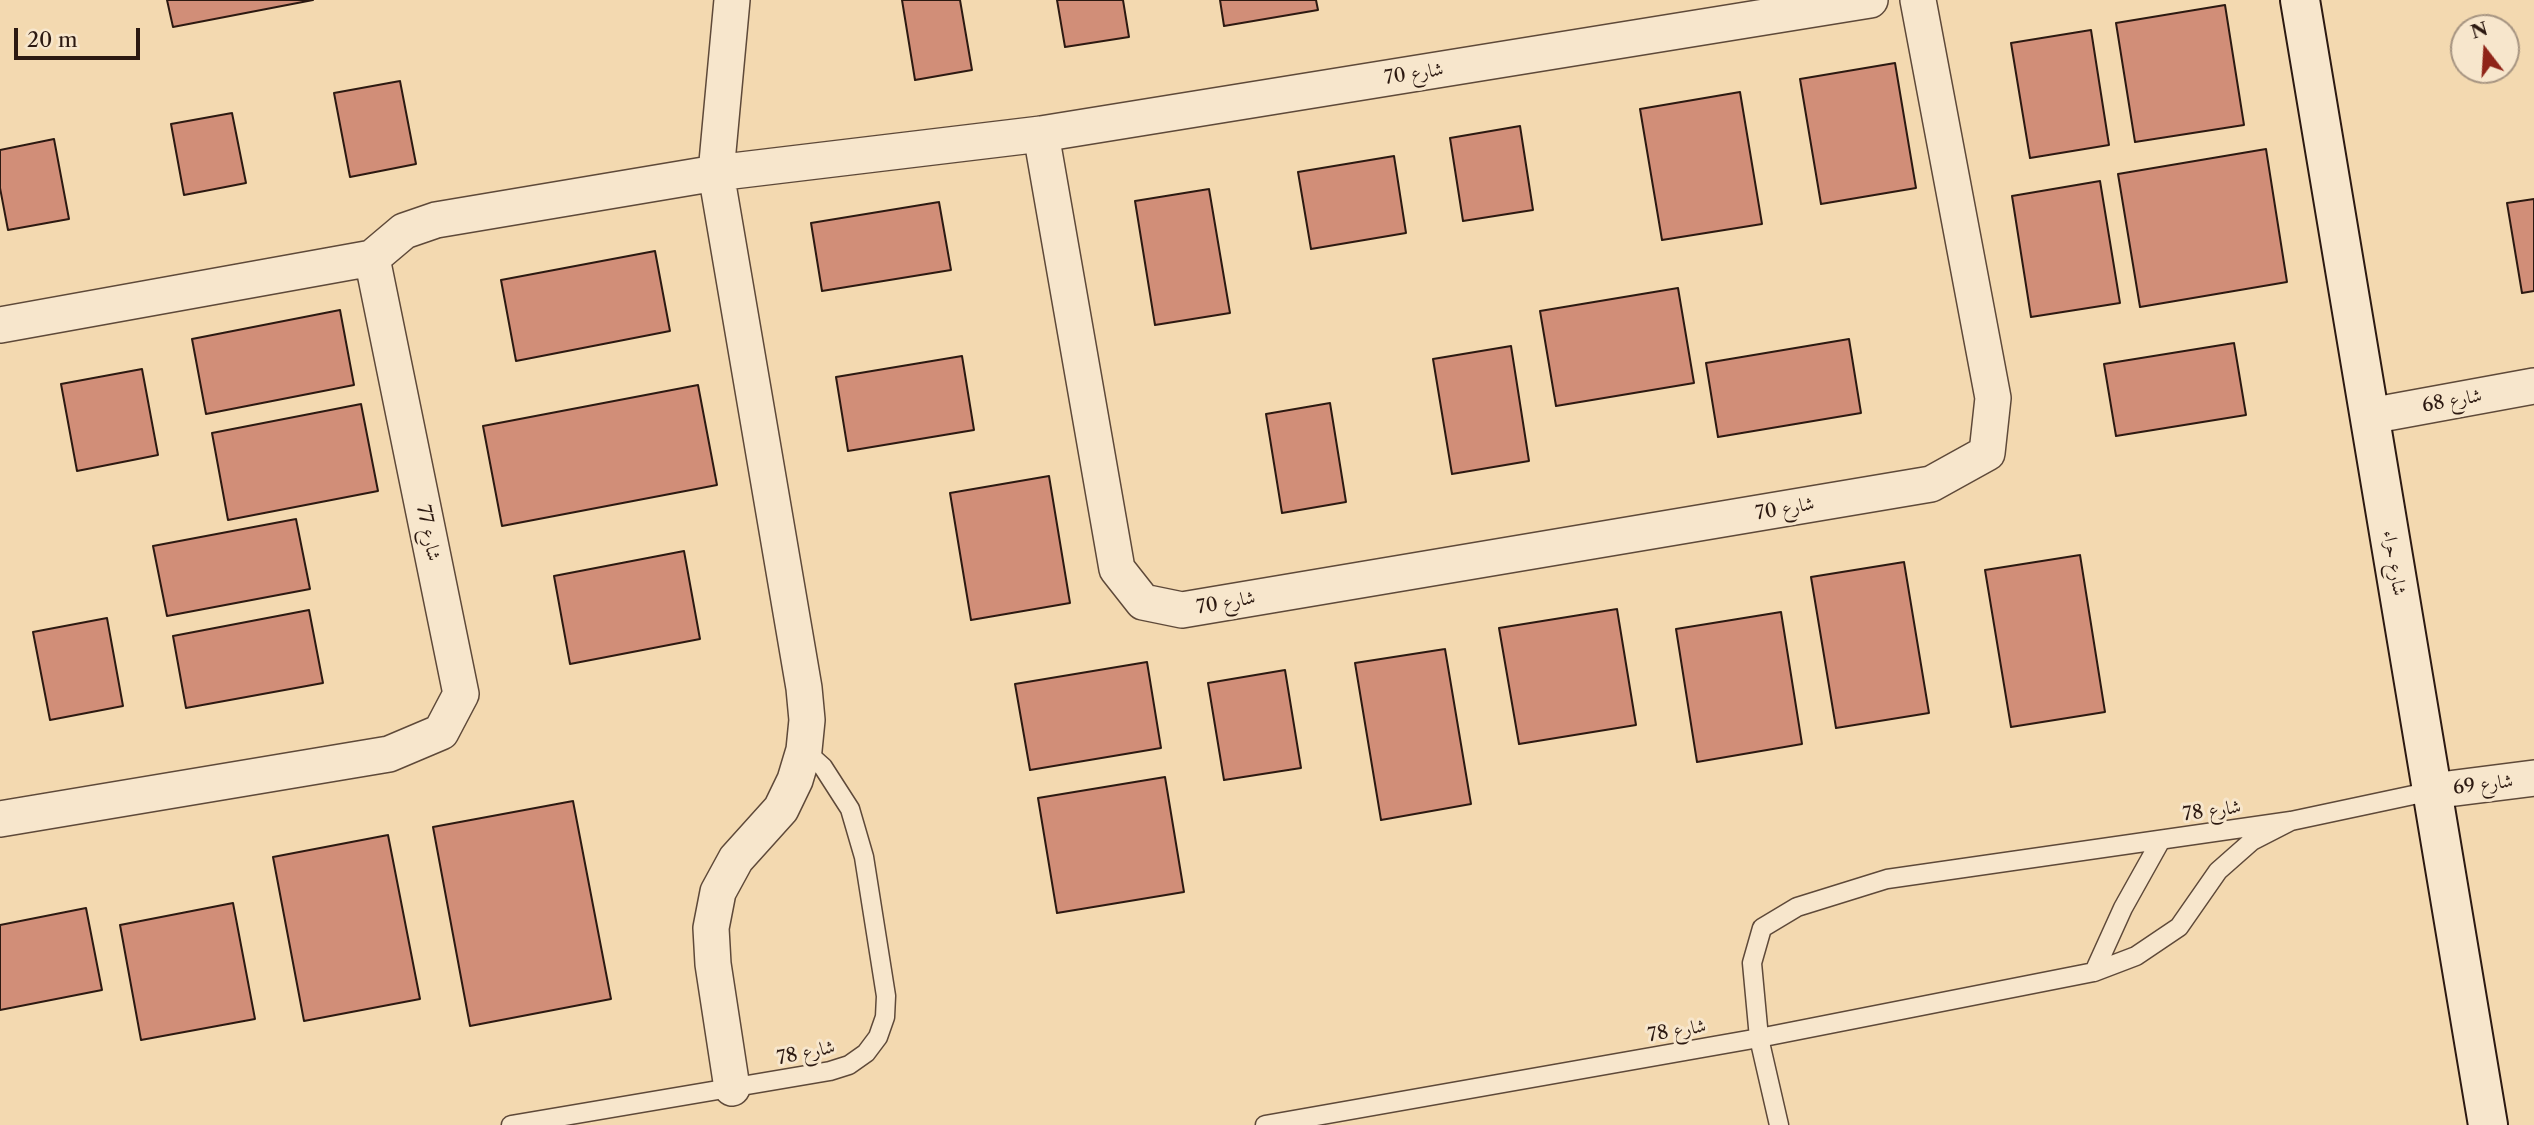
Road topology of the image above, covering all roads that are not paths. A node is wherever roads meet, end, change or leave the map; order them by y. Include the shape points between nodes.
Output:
1 (732, 0) edge
2 (1871, 0) edge
3 (1918, 0) edge
4 (2300, 0) edge
5 (1041, 134) junction
6 (716, 173) junction
7 (372, 258) junction
8 (0, 326) edge
9 (2534, 386) edge
10 (2370, 416) junction
11 (804, 750) junction
12 (2534, 778) edge
13 (2432, 791) junction
14 (0, 819) edge
15 (2291, 821) junction
16 (2161, 840) junction
17 (2095, 972) junction
18 (1759, 1038) junction
19 (732, 1088) junction
20 (1360, 1117) edge
21 (511, 1125) edge
22 (1265, 1125) edge
23 (1779, 1125) edge
24 (2488, 1125) edge

1 - 6 street
2 - 5 street, شارع 70
3 - 5 street, شارع 70 via 1993,398 1987,453 1931,484 1182,610 1143,601 1117,569
4 - 10 street, شارع حراء
5 - 6 street
6 - 7 street via 436,219 404,231
6 - 11 street via 804,688
7 - 8 street
7 - 14 street, شارع 77 via 461,694 441,732 388,754
9 - 10 street, شارع 68
10 - 13 street, شارع حراء
11 - 19 street via 781,809 736,859 718,892 711,928 713,964
11 - 19 lane, شارع 78 via 838,787 858,833 886,996 885,1017 866,1053 849,1065
12 - 13 street, شارع 69
13 - 15 lane, شارع 78
13 - 24 street, شارع حراء
15 - 16 lane, شارع 78
15 - 17 lane, شارع 78 via 2252,841 2218,871 2179,927 2136,956
16 - 17 lane, شارع 78 via 2123,908
16 - 18 lane via 1887,880 1797,907 1762,928 1752,963
17 - 18 lane, شارع 78
18 - 20 lane, شارع 78
18 - 23 lane
19 - 21 lane, شارع 78
20 - 22 lane, شارع 78

